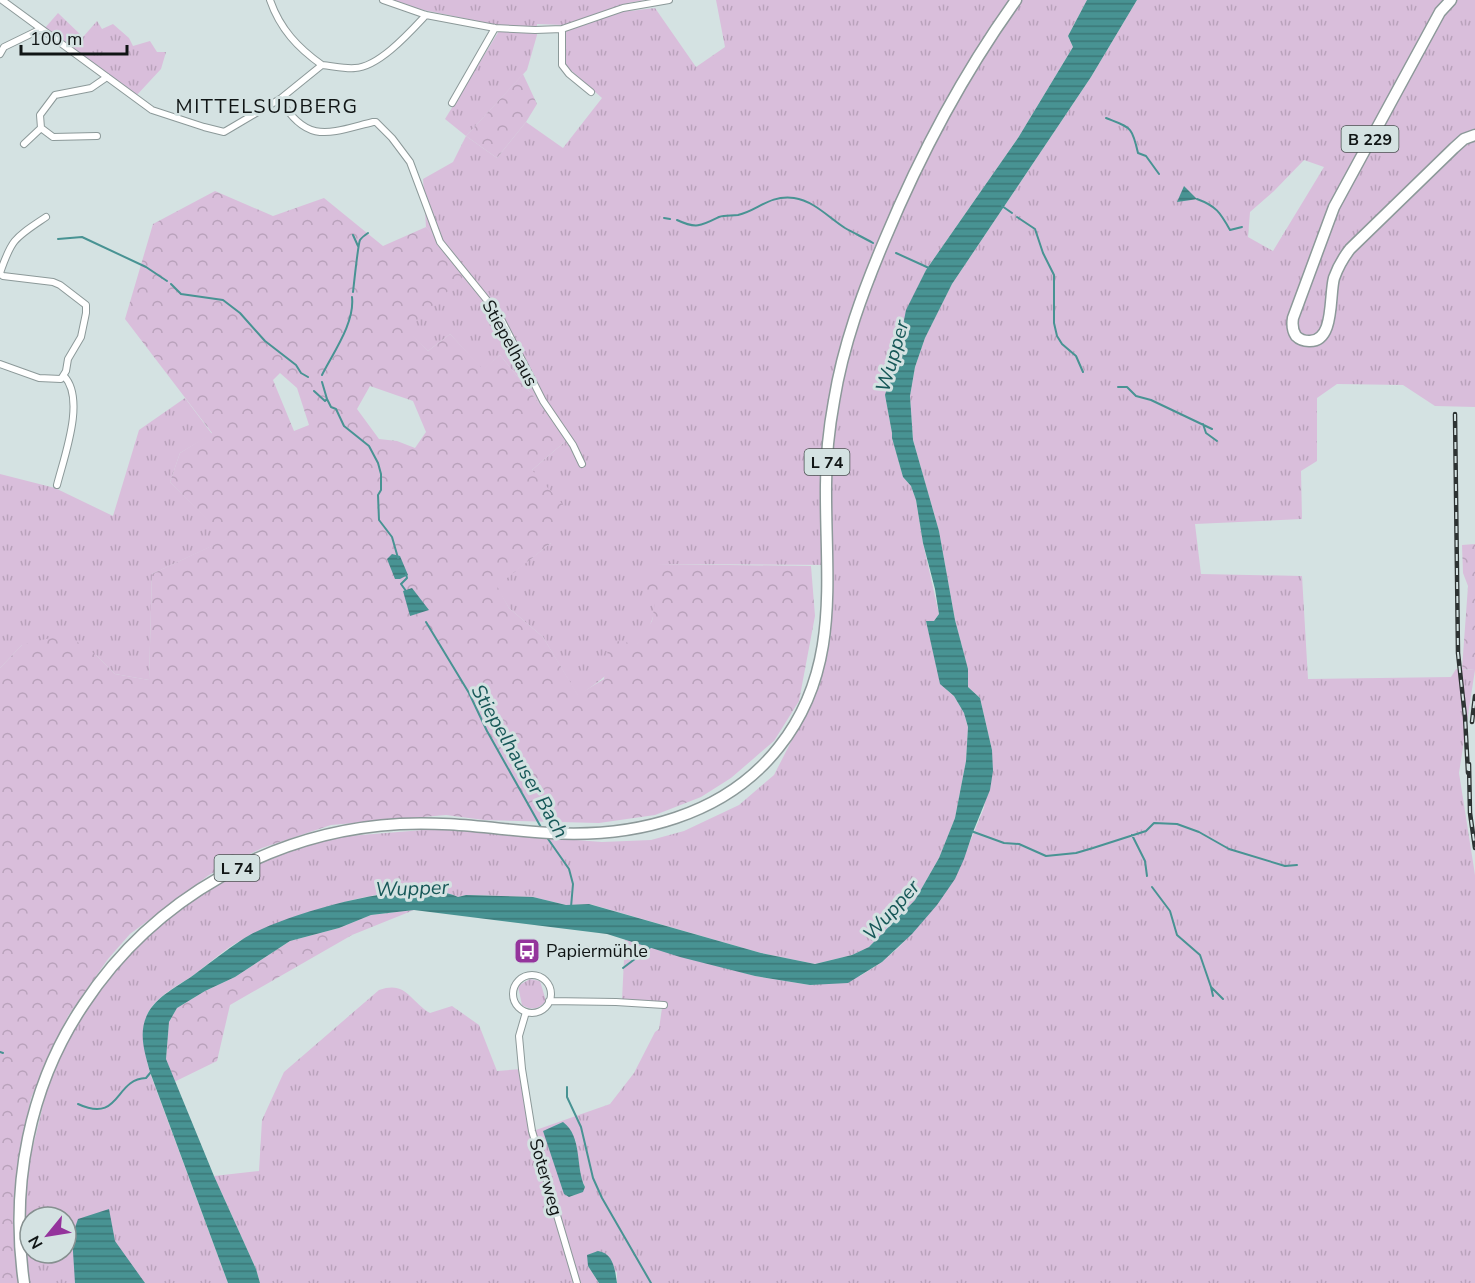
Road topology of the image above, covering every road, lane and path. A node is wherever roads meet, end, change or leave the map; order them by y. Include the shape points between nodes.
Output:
1 (2, 0) edge
2 (270, 0) edge
3 (383, 0) edge
4 (669, 0) edge
5 (1016, 0) edge
6 (1451, 0) edge
7 (426, 15) junction
8 (41, 28) junction
9 (495, 28) junction
10 (562, 29) junction
11 (0, 54) edge
12 (322, 65) junction
13 (107, 77) junction
14 (591, 92) dead end
15 (280, 99) junction
16 (452, 103) dead end
17 (41, 128) junction
18 (1475, 135) edge
19 (98, 136) dead end
20 (24, 144) dead end
21 (46, 217) dead end
22 (0, 274) edge
23 (0, 364) edge
24 (64, 376) junction
25 (582, 464) dead end
26 (57, 485) dead end
27 (549, 1001) junction
28 (664, 1005) dead end
29 (526, 1012) junction
30 (24, 1283) edge
31 (577, 1283) edge

1 - 8 street
2 - 12 street via 287,33 302,51
3 - 7 street
4 - 10 street via 623,8
5 - 30 main road, L 74 via 965,77 920,162 878,255 851,330 828,447 824,645 817,676 788,736 767,762 716,801 653,825 597,833 404,823 348,830 266,855 221,876 173,907 136,939 78,1012 40,1093 20,1190
6 - 18 main road, B 229 via 1440,12 1334,207 1293,318 1297,336 1310,341 1324,334 1334,277 1346,254 1454,148
7 - 9 street
7 - 12 street via 394,49 365,65
8 - 11 street via 4,47
8 - 13 street
9 - 10 street
9 - 16 street
10 - 14 street via 562,65
12 - 15 street
13 - 15 street via 161,115 224,132
13 - 17 street via 91,88 56,95 40,115
15 - 25 street, Stiepelhaus via 304,128 338,131 376,122 392,138 410,162 440,242 499,315 543,401
17 - 19 street via 53,137
17 - 20 street
21 - 22 street via 12,243
22 - 24 street via 54,282 86,305 81,337 68,359
23 - 24 street via 39,378
24 - 26 street via 70,382 74,411
27 - 28 street
27 - 29 street via 540,1011
27 - 29 street via 550,990 544,980 534,975 522,978 513,993 516,1005
29 - 31 street, Soterweg via 519,1036 535,1143

